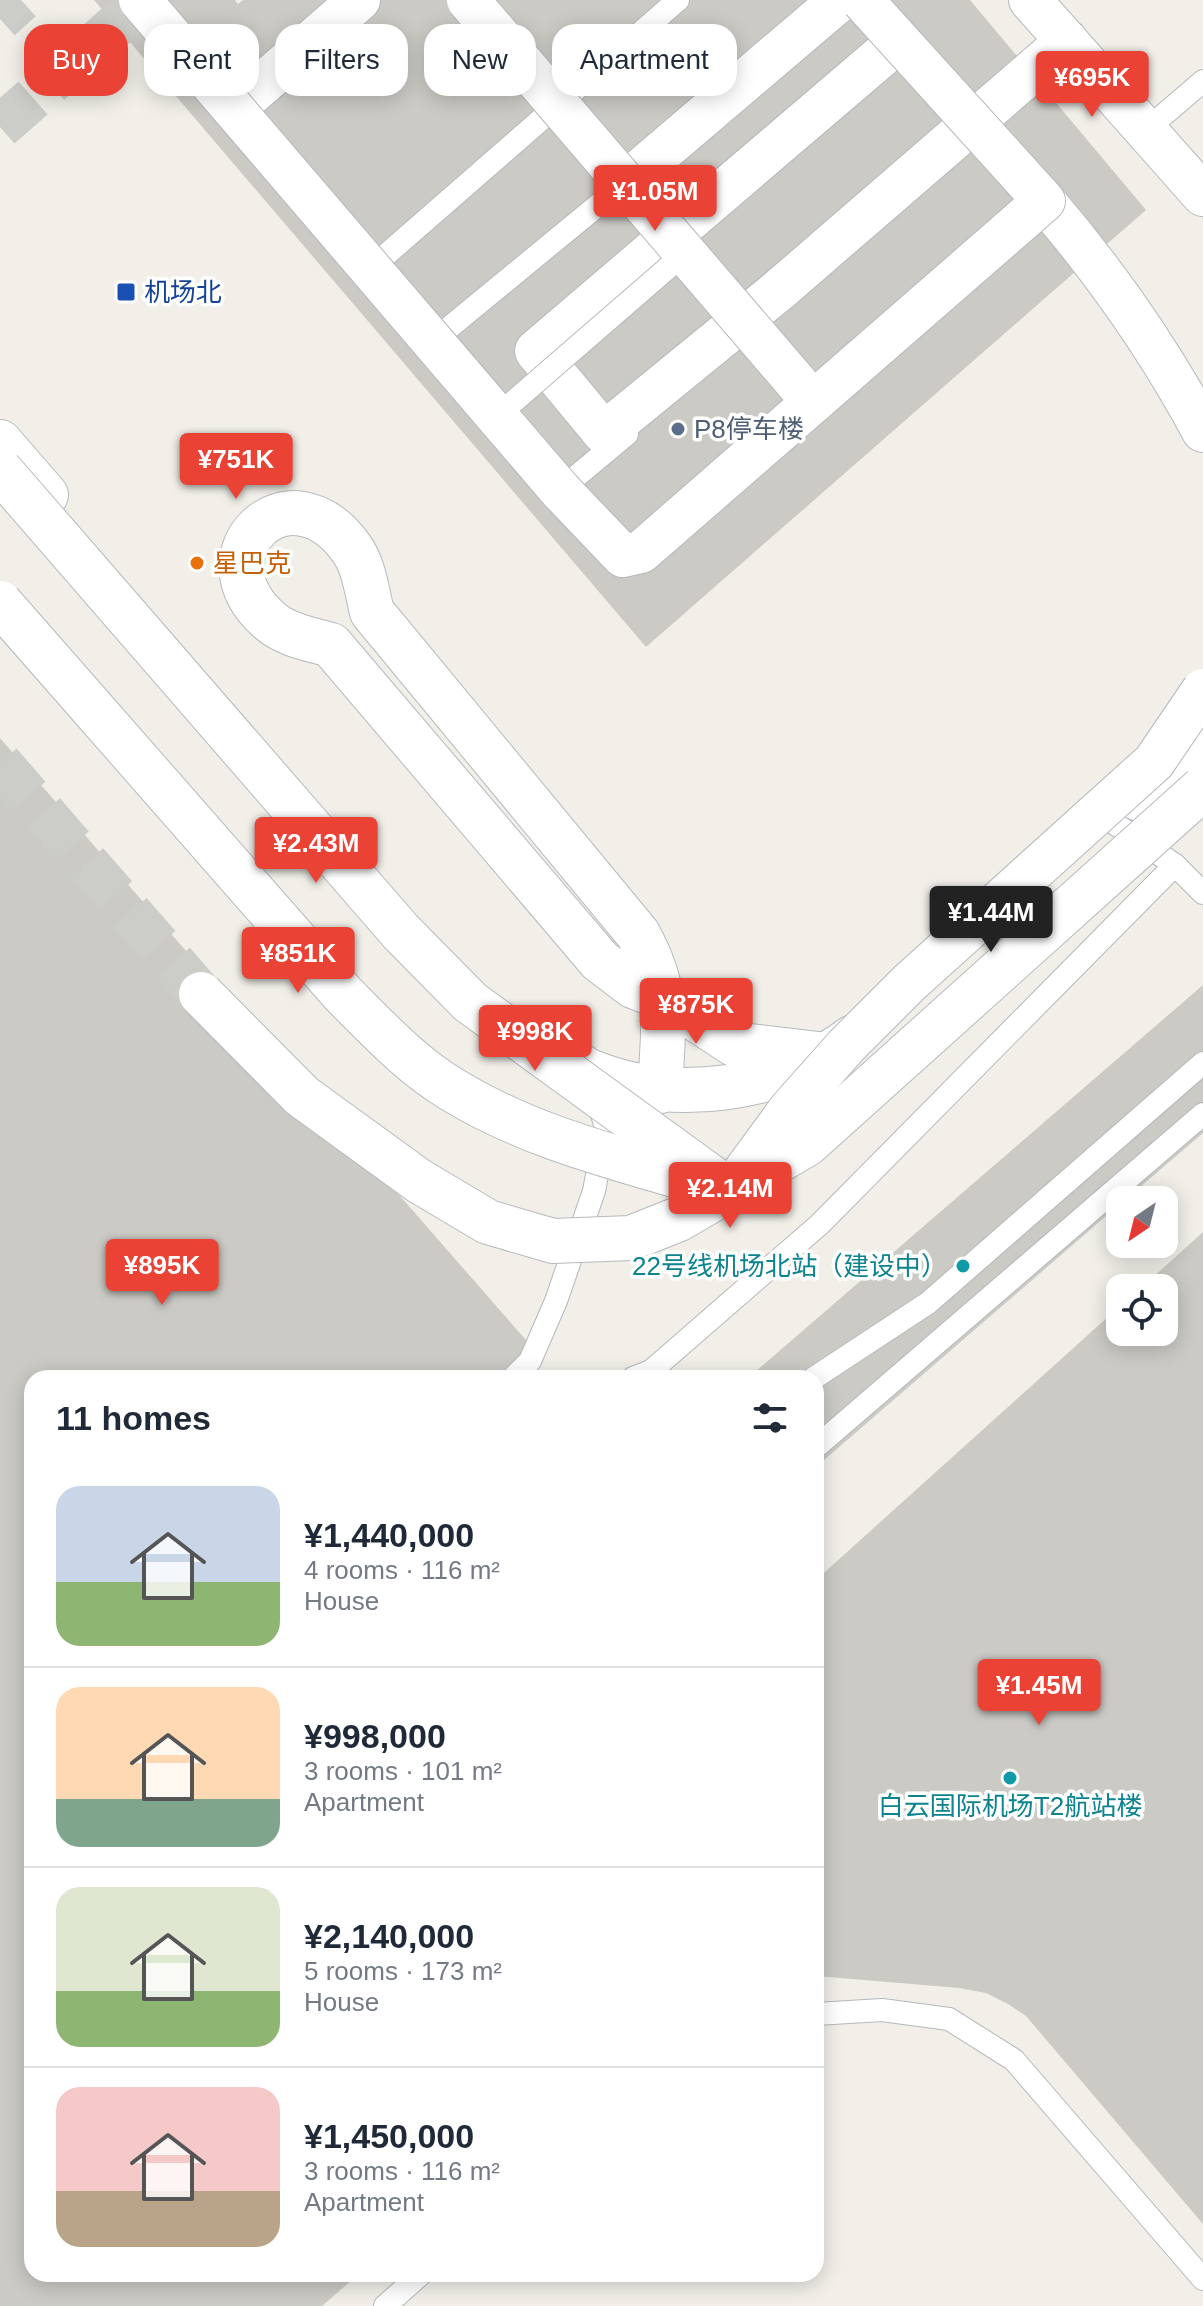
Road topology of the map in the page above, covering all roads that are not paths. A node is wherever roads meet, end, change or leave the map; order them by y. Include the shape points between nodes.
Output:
1 (140, 0) edge
2 (359, 0) edge
3 (468, 0) edge
4 (678, 0) edge
5 (840, 0) edge
6 (862, 0) edge
7 (1030, 0) edge
8 (899, 41) junction
9 (1067, 41) junction
10 (1203, 81) edge
11 (557, 105) junction
12 (235, 108) junction
13 (978, 128) junction
14 (1146, 130) junction
15 (625, 183) junction
16 (1203, 195) edge
17 (1044, 201) junction
18 (685, 253) junction
19 (372, 267) junction
20 (752, 330) junction
21 (434, 340) junction
22 (813, 402) junction
23 (498, 415) junction
24 (1203, 431) edge
25 (0, 442) edge
26 (0, 470) edge
27 (560, 490) junction
28 (0, 603) edge
29 (1203, 690) edge
30 (1199, 762) edge
31 (1114, 823) junction
32 (1175, 865) junction
33 (1203, 893) edge
34 (201, 994) tunnel mouth
35 (664, 998) junction
36 (828, 1056) junction
37 (1203, 1063) edge
38 (587, 1070) junction
39 (660, 1091) junction
40 (1203, 1114) edge
41 (730, 1191) junction
42 (521, 1370) edge
43 (652, 1370) edge
44 (824, 1371) edge
45 (824, 1440) edge
46 (824, 2014) edge
47 (1203, 2279) edge
48 (412, 2282) edge
49 (385, 2306) edge

1 - 12 street, bridge
2 - 12 street
3 - 11 street, bridge
4 - 11 lane
5 - 15 street
6 - 8 street, bridge
7 - 9 street
8 - 9 street via 536,351 604,433
8 - 13 street, bridge
9 - 14 street
10 - 14 lane
11 - 15 street, bridge
11 - 19 lane
12 - 19 street, bridge
13 - 17 street, bridge
13 - 20 lane
14 - 16 street
15 - 18 street, bridge
15 - 21 lane
17 - 22 street, bridge
17 - 24 street via 1174,376
18 - 20 street, bridge
18 - 23 lane, bridge
19 - 21 street, bridge
20 - 22 street, bridge
20 - 27 lane
21 - 23 street, bridge
22 - 27 street, bridge via 632,556 610,546
23 - 27 street, bridge
25 - 38 main road via 414,916 506,1007
26 - 41 main road, bridge via 401,932 470,1002
28 - 41 main road, bridge via 389,1041 451,1090 521,1126
29 - 41 street, bridge via 1154,762 846,1046 790,1109
30 - 31 main road
30 - 41 main road, bridge via 807,1144
31 - 32 lane
31 - 36 main road via 955,962
32 - 33 lane
32 - 43 lane via 820,1224
34 - 41 main road, bridge via 302,1096 419,1181 488,1222 553,1241 631,1238
35 - 35 main road via 656,966 638,934 372,612 353,550 334,529 307,514 277,513 253,531 240,558 247,590 269,620 297,636 331,645 600,961 633,986
35 - 36 main road via 734,1044
35 - 39 main road
36 - 39 main road via 741,1086
37 - 44 lane via 928,1303
38 - 39 main road
38 - 42 lane via 606,1127 594,1191 556,1301
40 - 45 lane
46 - 47 lane via 882,2010 949,2019 1014,2060
48 - 49 lane

